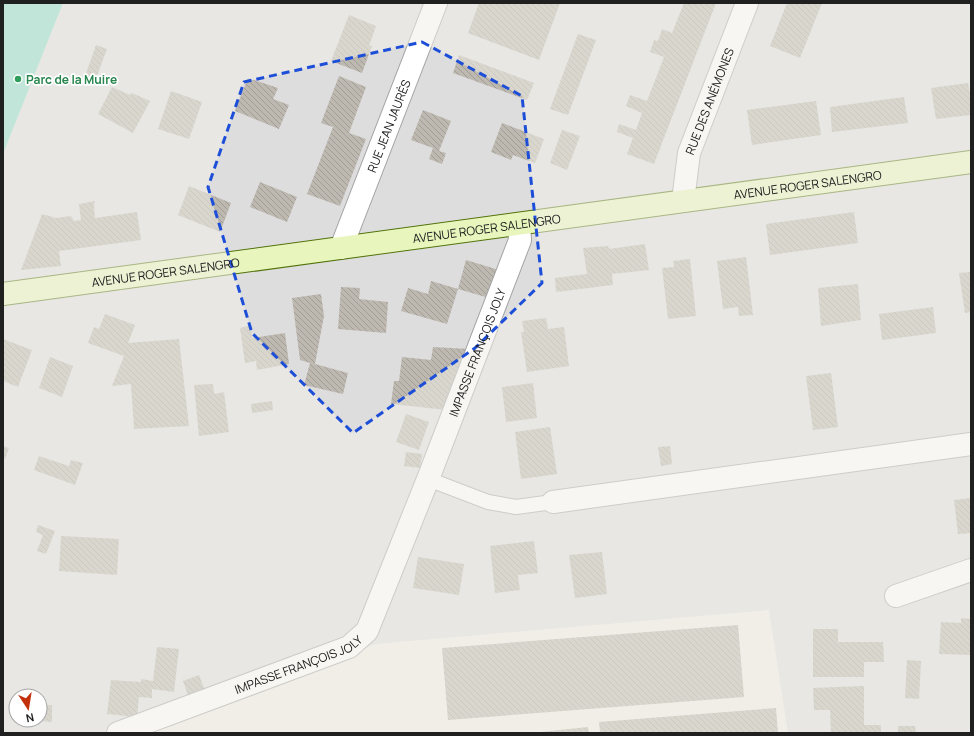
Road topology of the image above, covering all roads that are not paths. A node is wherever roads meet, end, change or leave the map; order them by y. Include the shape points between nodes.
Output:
1 (436, 3) edge
2 (747, 3) edge
3 (971, 162) edge
4 (683, 202) junction
5 (519, 224) junction
6 (341, 248) junction
7 (3, 294) edge
8 (971, 444) edge
9 (428, 479) junction
10 (552, 502) joint
11 (971, 570) edge
12 (896, 596) dead end
13 (118, 733) edge

1 - 6 street, RUE JEAN JAURÈS
2 - 4 street, RUE DES ANÉMONES via 688,153
3 - 4 street, AVENUE ROGER SALENGRO
4 - 5 street, AVENUE ROGER SALENGRO
5 - 6 street, AVENUE ROGER SALENGRO
5 - 9 street, IMPASSE FRANÇOIS JOLY via 520,240
6 - 7 street, AVENUE ROGER SALENGRO
8 - 10 street
9 - 10 lane via 488,502 516,507
9 - 13 street, IMPASSE FRANÇOIS JOLY via 367,631 349,647
11 - 12 street

